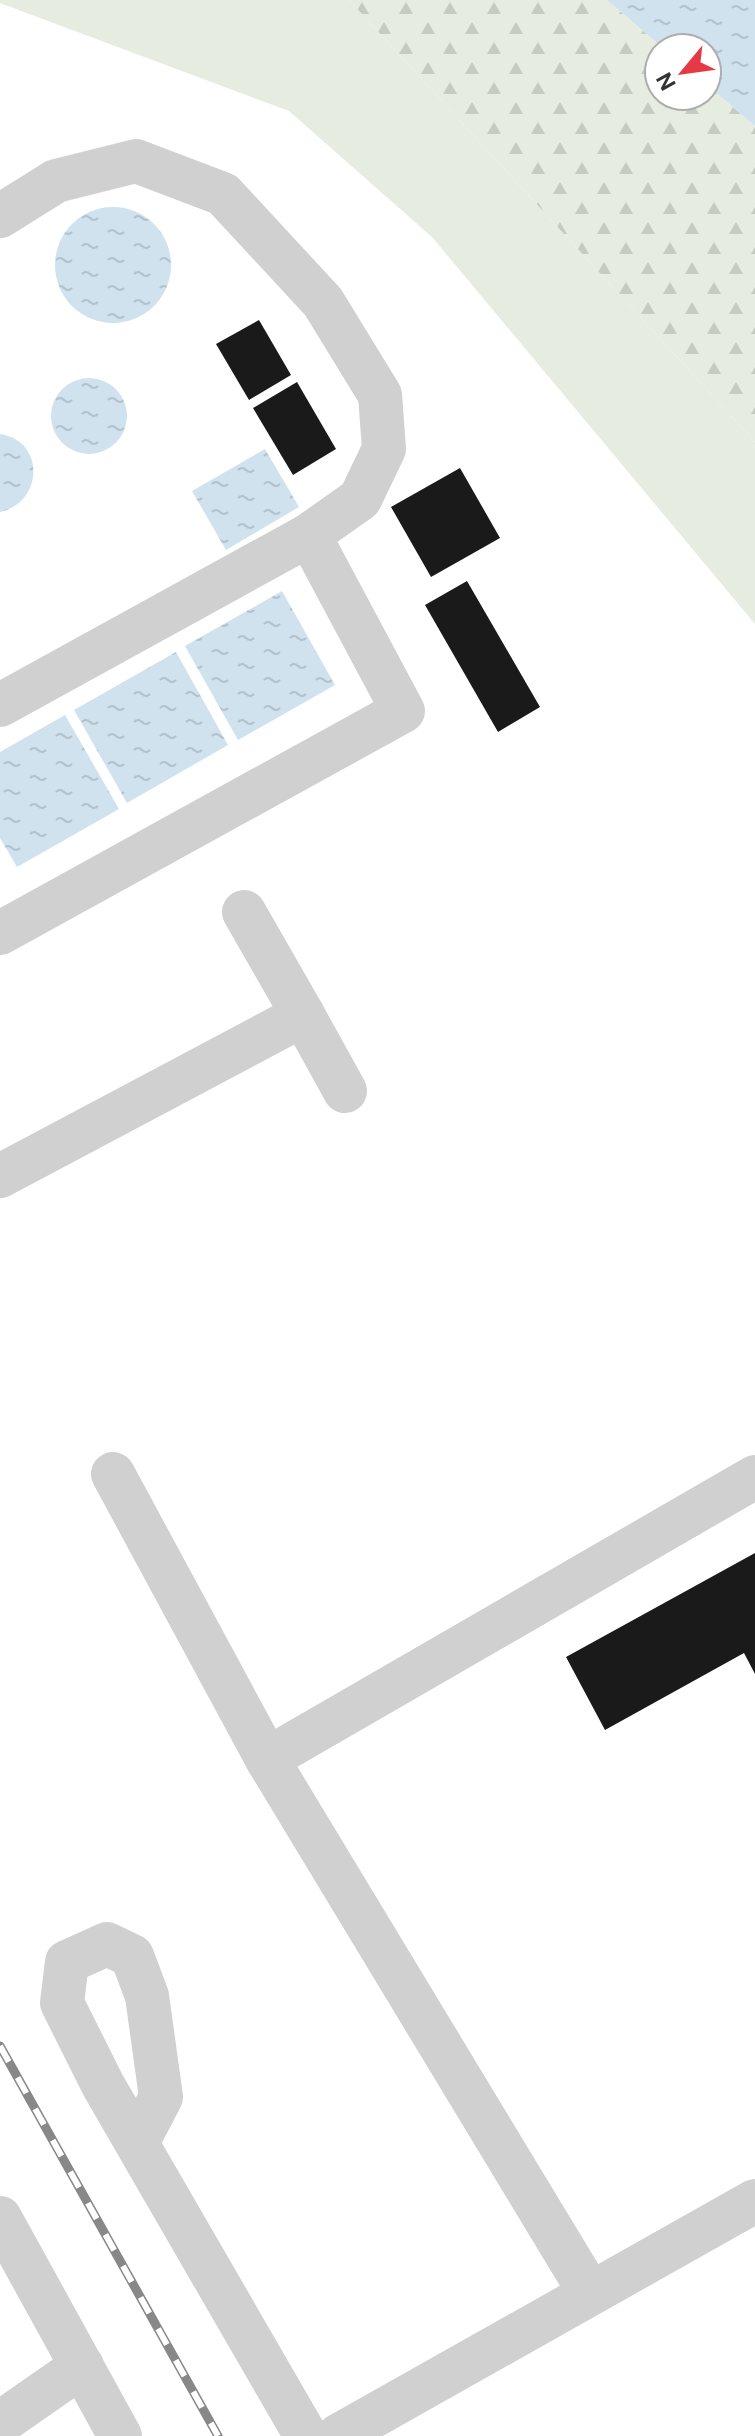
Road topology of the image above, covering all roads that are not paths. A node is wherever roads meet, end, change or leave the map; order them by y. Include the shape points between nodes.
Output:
1 (0, 216) edge
2 (309, 535) junction
3 (0, 705) edge
4 (244, 912) dead end
5 (0, 933) edge
6 (303, 1015) junction
7 (345, 1091) dead end
8 (0, 1176) edge
9 (113, 1474) dead end
10 (755, 1477) edge
11 (267, 1759) junction
12 (138, 2141) dead end
13 (755, 2201) edge
14 (0, 2218) edge
15 (590, 2293) junction
16 (82, 2366) junction
17 (0, 2423) edge
18 (120, 2436) edge
19 (306, 2436) edge
20 (338, 2436) edge

1 - 2 street via 56,181 136,161 223,194 323,302 380,395 384,449 360,499
2 - 3 street
2 - 5 street via 403,711
4 - 6 street
6 - 7 street
6 - 8 street
9 - 11 street
10 - 11 street
11 - 15 street
12 - 19 street
13 - 15 street
14 - 16 street
15 - 20 street
16 - 17 street
16 - 18 street

